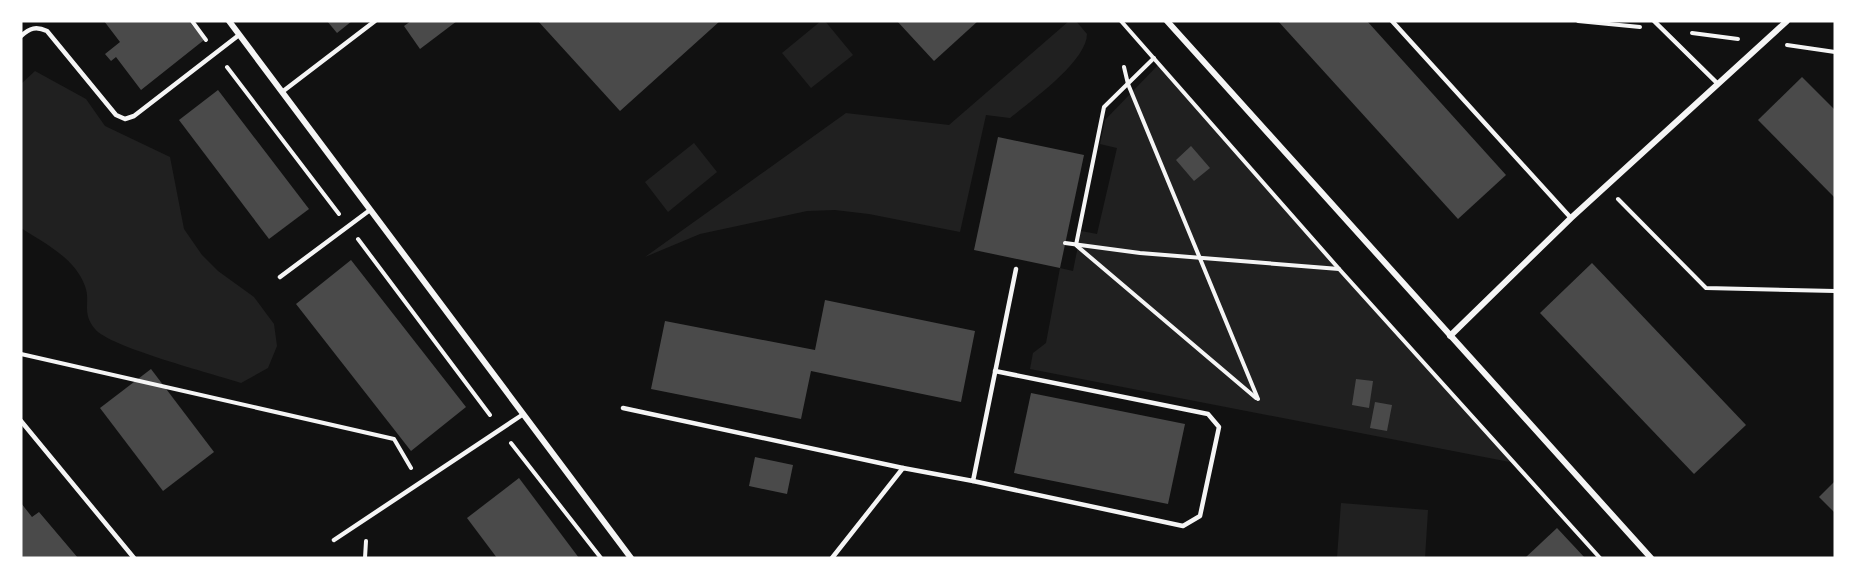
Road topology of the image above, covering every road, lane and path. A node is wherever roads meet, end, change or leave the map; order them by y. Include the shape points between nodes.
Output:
1 (192, 21) edge
2 (229, 21) edge
3 (375, 21) edge
4 (1121, 21) edge
5 (1167, 21) edge
6 (1392, 21) edge
7 (1578, 21) edge
8 (1654, 21) edge
9 (1787, 21) edge
10 (1663, 30) junction
11 (239, 35) junction
12 (21, 36) edge
13 (1764, 42) junction
14 (216, 52) junction
15 (1835, 52) edge
16 (1154, 58) junction
17 (1124, 67) dead end
18 (1717, 83) junction
19 (1128, 84) junction
20 (282, 92) junction
21 (1606, 186) junction
22 (370, 210) junction
23 (1571, 218) junction
24 (349, 226) junction
25 (1065, 243) dead end
26 (1076, 245) junction
27 (1202, 259) junction
28 (1016, 269) dead end
29 (1340, 270) junction
30 (280, 276) dead end
31 (1835, 291) edge
32 (1450, 336) junction
33 (21, 354) edge
34 (995, 371) junction
35 (623, 408) dead end
36 (522, 415) junction
37 (21, 421) edge
38 (500, 429) junction
39 (903, 468) junction
40 (973, 481) junction
41 (419, 482) junction
42 (334, 540) dead end
43 (134, 558) edge
44 (601, 558) edge
45 (631, 558) edge
46 (832, 558) edge
47 (1600, 558) edge
48 (1651, 558) edge

1 - 14 path
2 - 11 street
3 - 20 lane
4 - 16 path
5 - 32 street
6 - 23 lane
7 - 10 path
8 - 10 lane
9 - 13 street
10 - 13 path
10 - 18 lane
11 - 14 lane
11 - 20 street
12 - 14 lane via 38,27 47,31 116,115 125,119
13 - 15 path
13 - 18 street
14 - 24 path
16 - 19 path
16 - 29 path
17 - 19 path
18 - 21 street
19 - 26 path via 1104,107
19 - 27 path
20 - 22 street
21 - 23 street
21 - 31 path via 1706,288
22 - 24 lane
22 - 36 street
23 - 32 street
24 - 30 lane
24 - 38 path
25 - 26 path
26 - 27 path
26 - 27 path via 1258,399
27 - 29 path
28 - 34 lane
29 - 47 path
32 - 48 street
33 - 41 path via 394,439
34 - 40 lane
34 - 40 lane via 1208,414 1219,427 1200,516 1183,526
35 - 39 lane
36 - 38 lane
36 - 45 street
37 - 43 lane
38 - 41 lane
38 - 44 path
39 - 40 lane
39 - 46 lane
41 - 42 lane

